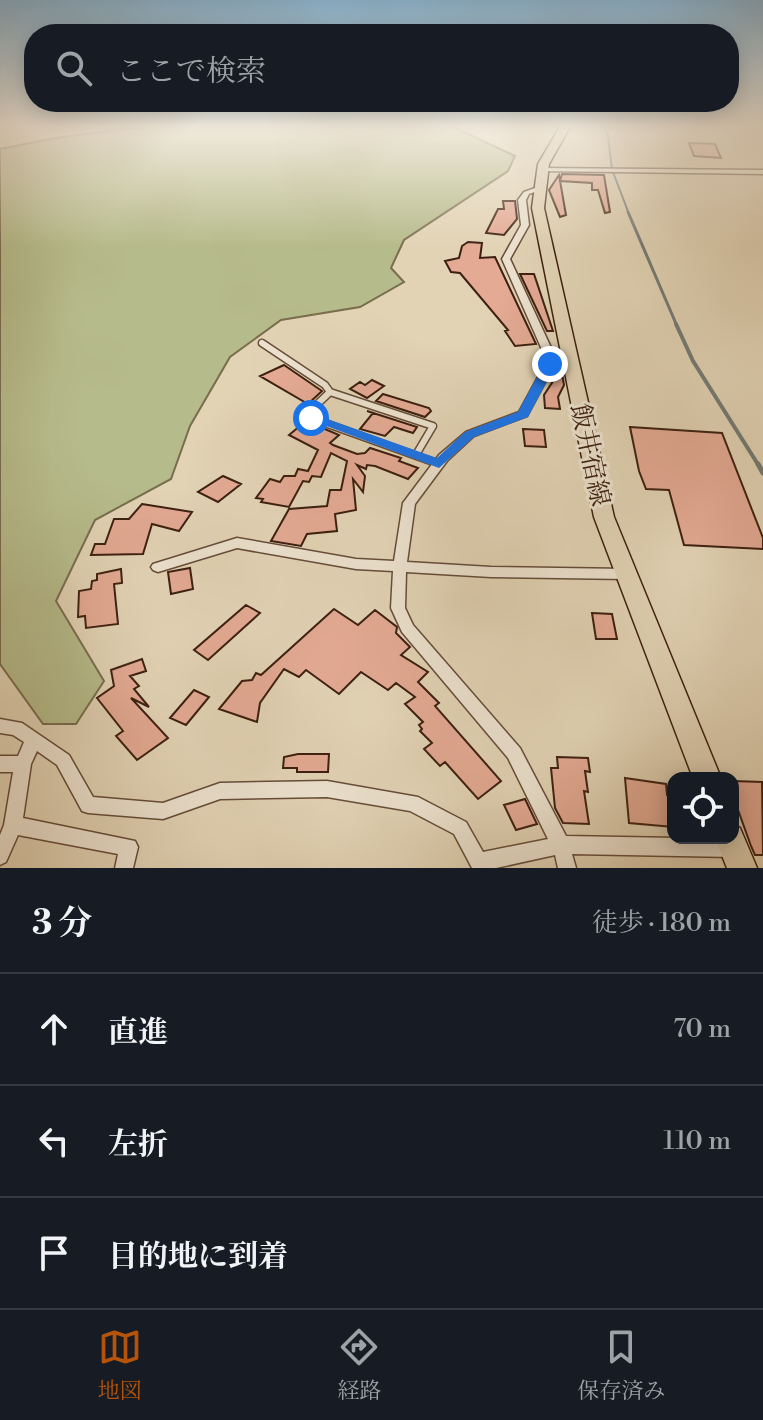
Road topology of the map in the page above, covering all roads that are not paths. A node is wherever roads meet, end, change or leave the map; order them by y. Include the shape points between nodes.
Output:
1 (541, 166) edge
2 (540, 169) junction
3 (763, 172) edge
4 (538, 189) junction
5 (262, 343) dead end
6 (330, 392) junction
7 (417, 453) junction
8 (439, 464) junction
9 (158, 567) dead end
10 (400, 567) junction
11 (627, 574) junction
12 (0, 726) edge
13 (33, 740) junction
14 (0, 764) edge
15 (23, 764) junction
16 (705, 772) edge
17 (13, 825) junction
18 (561, 845) junction
19 (736, 851) edge
20 (0, 856) edge
21 (481, 865) edge
22 (124, 868) edge
23 (567, 868) edge

1 - 2 main road, 飯井宿線
2 - 3 street
2 - 4 main road, 飯井宿線
4 - 8 street via 522,200 525,225 506,259 550,364 523,414 470,434
4 - 11 main road, 飯井宿線 via 604,517
5 - 6 lane
6 - 7 lane via 433,426
6 - 7 lane via 310,411 311,418
7 - 8 lane
8 - 10 street via 409,503
9 - 10 street via 237,543
10 - 11 street
10 - 18 street via 398,608 407,628 514,753
11 - 16 main road, 飯井宿線
12 - 13 street via 16,728
13 - 15 street
13 - 21 street via 63,760 88,805 163,811 220,791 327,789 412,803 460,828
14 - 15 street
15 - 17 street
17 - 20 street
17 - 22 street via 129,847
18 - 19 street
18 - 21 street
18 - 23 street

